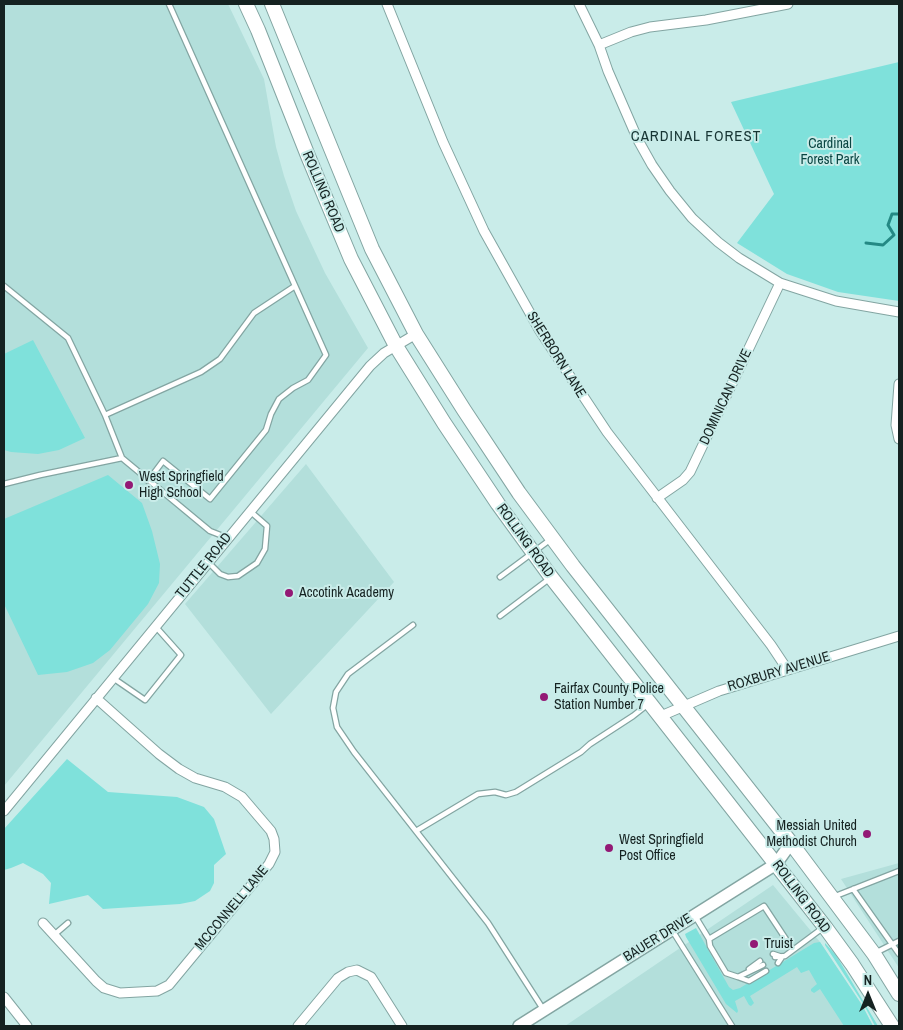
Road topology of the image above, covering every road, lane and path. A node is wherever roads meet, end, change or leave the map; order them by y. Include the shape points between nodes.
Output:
1 (169, 4) edge
2 (246, 4) edge
3 (272, 4) edge
4 (387, 4) edge
5 (579, 4) edge
6 (788, 4) edge
7 (599, 45) junction
8 (780, 283) junction
9 (4, 286) edge
10 (295, 286) junction
11 (899, 312) edge
12 (416, 334) junction
13 (396, 346) junction
14 (899, 384) edge
15 (105, 415) junction
16 (899, 439) edge
17 (122, 458) junction
18 (148, 481) junction
19 (4, 484) edge
20 (657, 498) junction
21 (250, 511) junction
22 (228, 538) junction
23 (552, 538) junction
24 (533, 552) junction
25 (208, 562) junction
26 (500, 577) dead end
27 (551, 577) junction
28 (500, 616) dead end
29 (413, 625) dead end
30 (155, 626) junction
31 (899, 636) edge
32 (787, 670) junction
33 (113, 678) junction
34 (96, 698) junction
35 (650, 702) junction
36 (683, 706) junction
37 (661, 716) junction
38 (4, 811) edge
39 (416, 831) junction
40 (791, 843) junction
41 (776, 864) junction
42 (899, 871) edge
43 (853, 890) junction
44 (832, 897) junction
45 (694, 915) junction
46 (43, 923) dead end
47 (68, 923) dead end
48 (825, 927) junction
49 (672, 929) junction
50 (54, 935) junction
51 (709, 940) junction
52 (899, 941) edge
53 (893, 944) junction
54 (793, 950) junction
55 (874, 954) junction
56 (899, 954) edge
57 (774, 956) dead end
58 (782, 957) junction
59 (761, 963) dead end
60 (778, 963) dead end
61 (766, 971) dead end
62 (738, 977) junction
63 (899, 994) edge
64 (4, 997) edge
65 (544, 1010) junction
66 (27, 1026) edge
67 (298, 1026) edge
68 (402, 1026) edge
69 (519, 1026) edge
70 (732, 1026) edge
71 (892, 1026) edge

1 - 10 lane
2 - 13 main road, ROLLING ROAD via 351,259
3 - 12 main road, ROLLING ROAD via 372,250
4 - 20 street, SHERBORN LANE via 443,142 503,266 573,383
5 - 7 street
6 - 7 street via 650,27
7 - 8 street via 638,140 670,191 718,242
8 - 11 street via 836,302
8 - 20 street, DOMINICAN DRIVE via 690,472
9 - 15 lane via 68,338
10 - 15 lane via 254,313 220,359 201,372
10 - 18 lane via 326,354 308,380 279,399 266,430 210,499 164,461
12 - 13 street, TUTTLE ROAD
12 - 23 main road, ROLLING ROAD
13 - 21 street, TUTTLE ROAD via 370,366
13 - 24 main road, ROLLING ROAD via 498,504
14 - 16 street via 896,425
15 - 17 lane
17 - 18 lane
17 - 19 lane
18 - 22 lane via 210,531
20 - 32 street, SHERBORN LANE
21 - 22 street, TUTTLE ROAD
21 - 25 lane via 267,526 264,549 257,563 238,576 228,577
22 - 25 street, TUTTLE ROAD
23 - 24 lane
23 - 36 main road, ROLLING ROAD
24 - 26 lane
24 - 27 main road, ROLLING ROAD
25 - 30 street, TUTTLE ROAD
27 - 28 lane
27 - 35 main road, ROLLING ROAD
29 - 39 lane via 348,674 336,692 333,708 338,727 354,752
30 - 33 street, TUTTLE ROAD
30 - 33 lane via 182,655 145,700
31 - 32 street, ROXBURY AVENUE
32 - 36 street, ROXBURY AVENUE via 719,690
33 - 34 street, TUTTLE ROAD
34 - 38 street, TUTTLE ROAD
34 - 50 street, MCCONNELL LANE via 179,769 242,797 271,831 275,852 269,864 169,985 157,991 120,993 104,988
35 - 37 main road, ROLLING ROAD
35 - 39 lane via 581,752 516,792 478,794
36 - 37 street, ROXBURY AVENUE
36 - 40 main road, ROLLING ROAD
37 - 41 main road, ROLLING ROAD
39 - 65 lane via 488,923
40 - 41 street, BAUER DRIVE
40 - 44 main road, ROLLING ROAD
41 - 45 street, BAUER DRIVE
41 - 48 main road, ROLLING ROAD
42 - 43 lane
43 - 44 lane
43 - 53 lane
44 - 55 main road, ROLLING ROAD
45 - 49 street, BAUER DRIVE
45 - 51 lane
46 - 50 street, MCCONNELL LANE
47 - 50 lane
48 - 54 lane
48 - 71 main road, ROLLING ROAD
49 - 65 street, BAUER DRIVE
49 - 70 lane
51 - 54 lane via 764,906
51 - 62 lane via 726,973
52 - 53 lane
53 - 55 lane
53 - 56 lane
54 - 58 lane
55 - 63 main road, ROLLING ROAD
57 - 58 lane
58 - 60 lane
59 - 62 lane
61 - 62 lane via 749,981
64 - 66 street
65 - 69 street, BAUER DRIVE
67 - 68 street via 338,978 357,970 370,977

